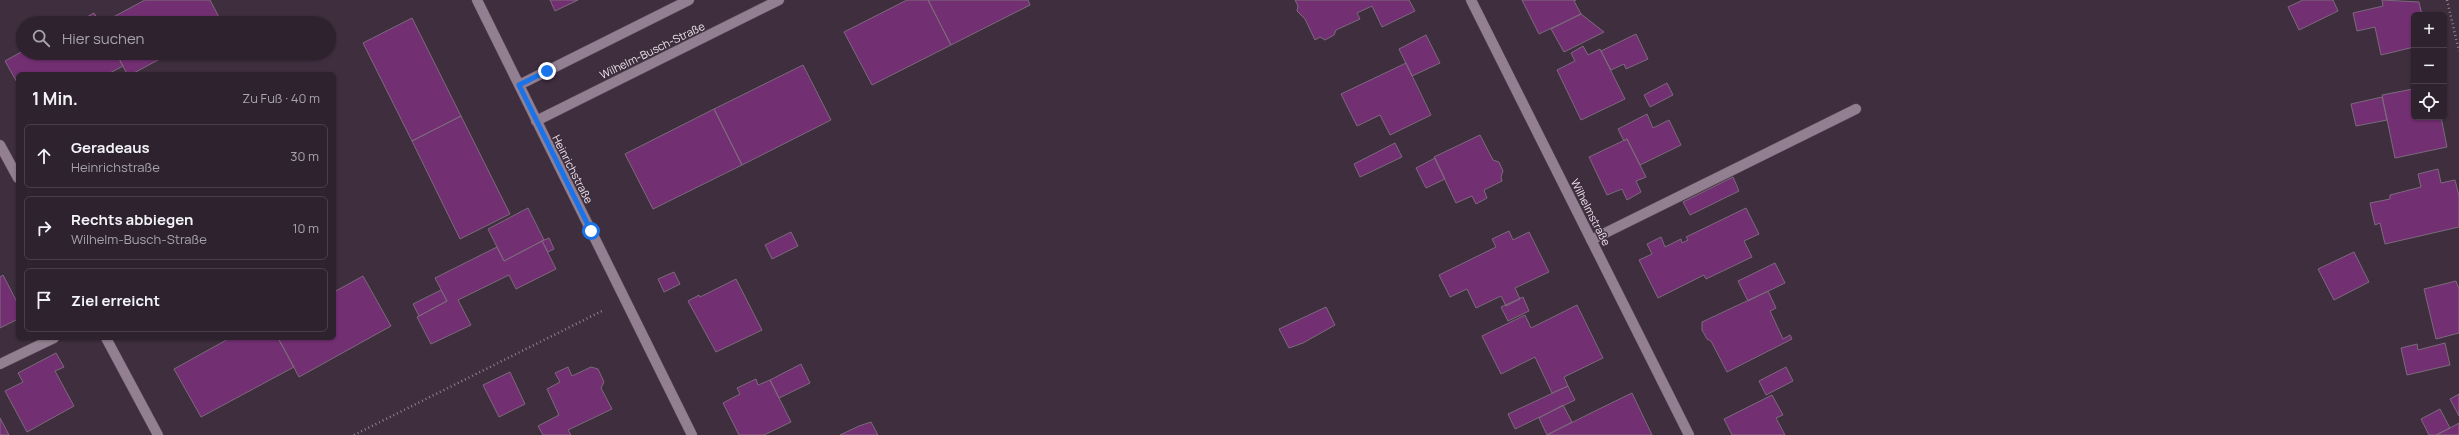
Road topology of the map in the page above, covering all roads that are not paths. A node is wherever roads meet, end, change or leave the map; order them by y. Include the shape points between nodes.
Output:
1 (477, 0) edge
2 (689, 0) edge
3 (778, 0) edge
4 (1470, 0) edge
5 (519, 85) junction
6 (1856, 109) dead end
7 (536, 121) junction
8 (0, 145) edge
9 (16, 174) edge
10 (1591, 240) junction
11 (50, 340) edge
12 (107, 340) edge
13 (0, 364) edge
14 (158, 435) edge
15 (692, 435) edge
16 (1689, 435) edge

1 - 5 street, Heinrichstraße
2 - 5 street
3 - 7 street, Wilhelm-Busch-Straße
4 - 10 street, Wilhelmstraße
5 - 7 street, Heinrichstraße
6 - 10 street
7 - 15 street, Heinrichstraße
8 - 9 street
10 - 16 street, Wilhelmstraße
11 - 13 street
12 - 14 street

